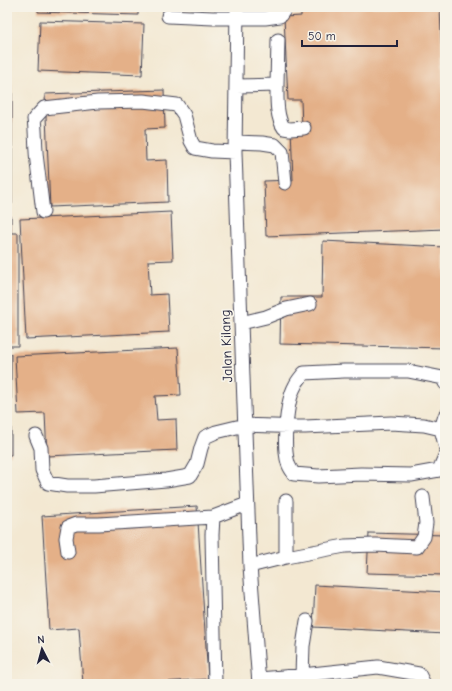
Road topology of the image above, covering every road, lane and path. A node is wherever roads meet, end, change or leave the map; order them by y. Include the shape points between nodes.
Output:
1 (285, 7) edge
2 (236, 12) edge
3 (168, 16) dead end
4 (278, 40) dead end
5 (277, 85) junction
6 (236, 86) junction
7 (304, 128) dead end
8 (235, 147) junction
9 (285, 183) dead end
10 (43, 212) dead end
11 (310, 304) dead end
12 (241, 323) junction
13 (445, 383) edge
14 (445, 416) edge
15 (245, 425) junction
16 (286, 426) junction
17 (441, 429) junction
18 (36, 436) dead end
19 (445, 445) edge
20 (445, 456) edge
21 (423, 497) dead end
22 (286, 501) dead end
23 (247, 504) junction
24 (213, 517) junction
25 (68, 552) dead end
26 (286, 557) junction
27 (250, 566) junction
28 (307, 621) dead end
29 (302, 675) junction
30 (259, 681) edge
31 (215, 684) edge
32 (424, 684) edge

1 - 2 street via 280,16 265,18
2 - 3 street via 213,18
2 - 6 street, Jalan Kilang
4 - 5 street
5 - 6 street
5 - 7 street via 281,123 284,128
6 - 8 street, Jalan Kilang
8 - 9 street via 262,143 275,145 282,152
8 - 10 street via 212,151 195,148 184,114 177,105 143,101 98,102 44,108 34,119
8 - 12 street, Jalan Kilang
11 - 12 street
12 - 15 street, Jalan Kilang
13 - 16 street via 443,378 408,371 304,373 294,386
14 - 17 street
15 - 16 street
15 - 18 street via 205,437 197,464 190,476 94,486 48,483 42,470 41,448
15 - 23 street, Jalan Kilang
16 - 17 street via 391,423
16 - 20 street via 285,451 288,465 294,474 412,475 439,470
17 - 19 street
21 - 26 street via 426,523 424,537 417,547 345,546
22 - 26 street
23 - 24 street
23 - 27 street, Jalan Kilang
24 - 25 street via 76,524 68,527
24 - 31 street
26 - 27 street
27 - 30 street, Jalan Kilang
28 - 29 street
29 - 30 street
29 - 32 street via 378,667 419,674

